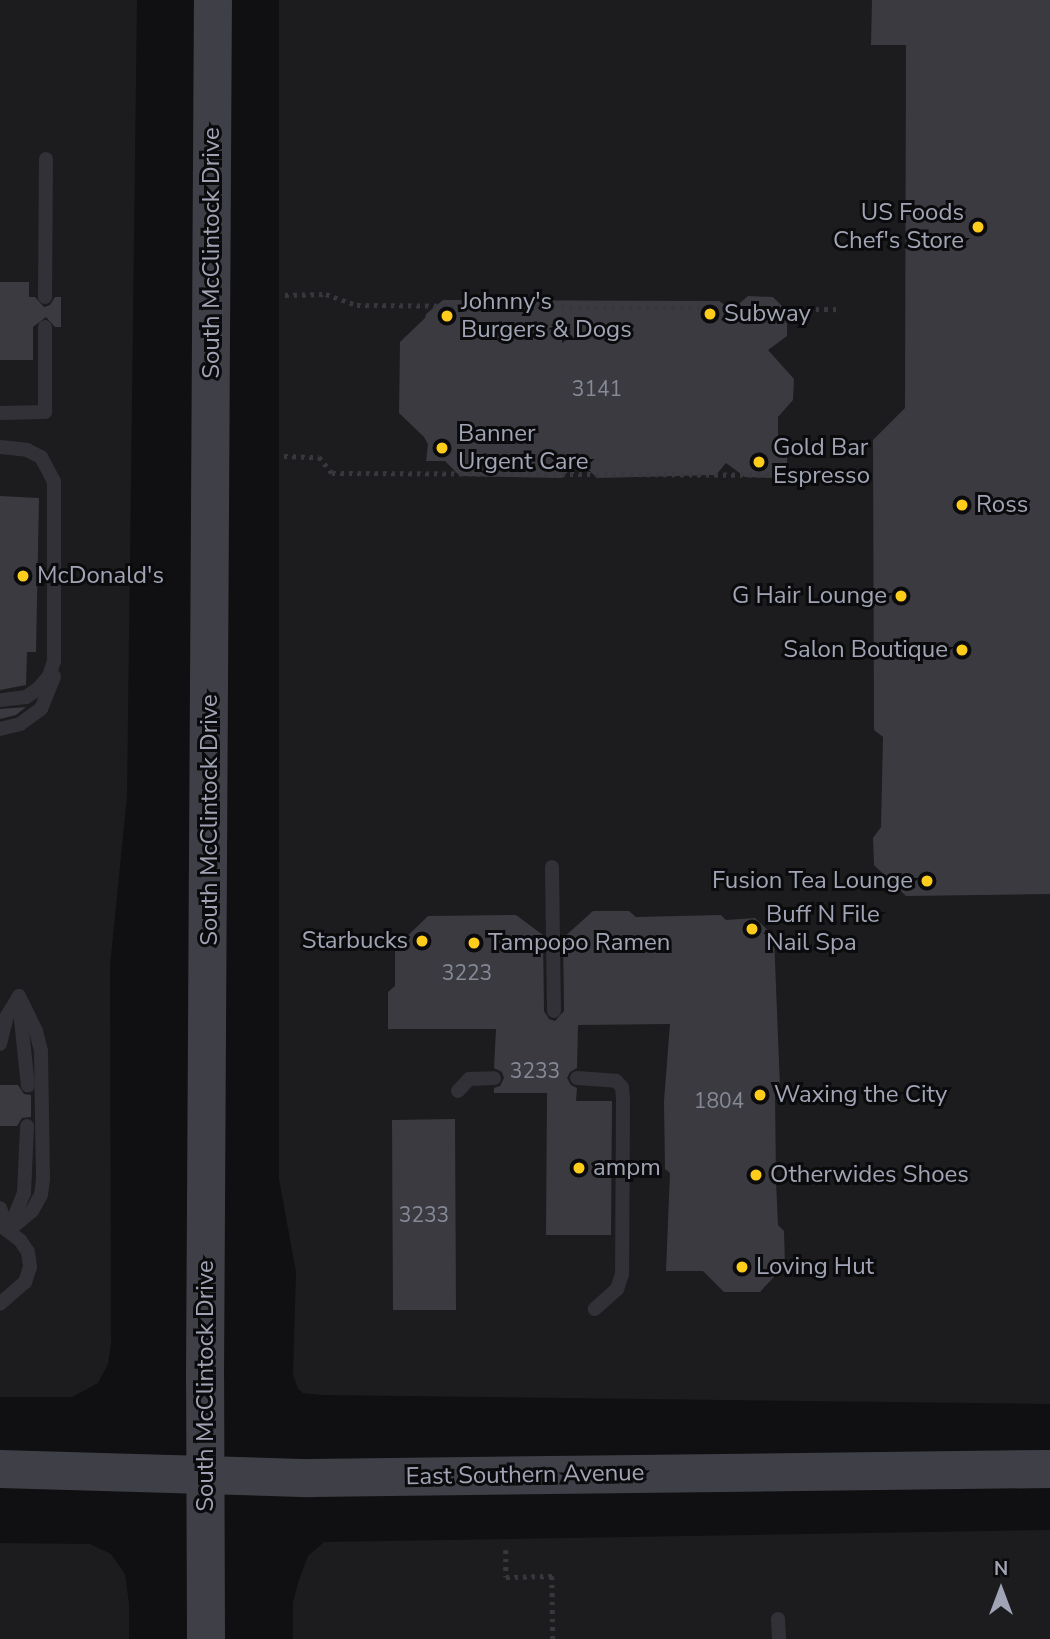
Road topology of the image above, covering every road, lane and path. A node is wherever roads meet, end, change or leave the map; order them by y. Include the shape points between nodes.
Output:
1 (213, 0) edge
2 (46, 159) dead end
3 (285, 295) dead end
4 (45, 297) dead end
5 (841, 309) dead end
6 (45, 327) dead end
7 (0, 413) edge
8 (0, 447) edge
9 (284, 456) dead end
10 (842, 475) dead end
11 (54, 661) junction
12 (0, 700) edge
13 (0, 729) edge
14 (552, 867) dead end
15 (19, 996) junction
16 (0, 1002) edge
17 (554, 1011) dead end
18 (0, 1044) edge
19 (494, 1078) dead end
20 (577, 1078) dead end
21 (28, 1086) dead end
22 (458, 1091) dead end
23 (27, 1126) dead end
24 (0, 1208) edge
25 (4, 1228) edge
26 (0, 1304) edge
27 (595, 1309) dead end
28 (0, 1469) edge
29 (1050, 1469) edge
30 (207, 1474) junction
31 (506, 1550) dead end
32 (778, 1619) dead end
33 (206, 1639) edge
34 (553, 1639) edge
35 (779, 1639) edge

1 - 30 main road, South McClintock Drive
2 - 4 lane
3 - 5 path via 326,294 358,304
6 - 7 lane via 45,412
8 - 11 lane via 41,457 54,481
9 - 10 path via 319,457 332,473
11 - 12 lane via 39,688 26,696
11 - 13 lane via 53,680 41,709 20,724
14 - 17 lane
15 - 16 lane
15 - 18 lane via 7,1016
15 - 21 lane
15 - 25 lane via 41,1051 43,1178 32,1212
19 - 22 lane via 469,1079
20 - 27 lane via 609,1078 622,1087 623,1098 622,1275 617,1289
23 - 25 lane via 24,1193
24 - 25 lane
25 - 26 lane via 28,1252 30,1267 25,1282
28 - 30 main road, East Southern Avenue
29 - 30 main road, East Southern Avenue via 310,1478
30 - 33 main road, South McClintock Drive
31 - 34 path via 506,1577 552,1576
32 - 35 lane

